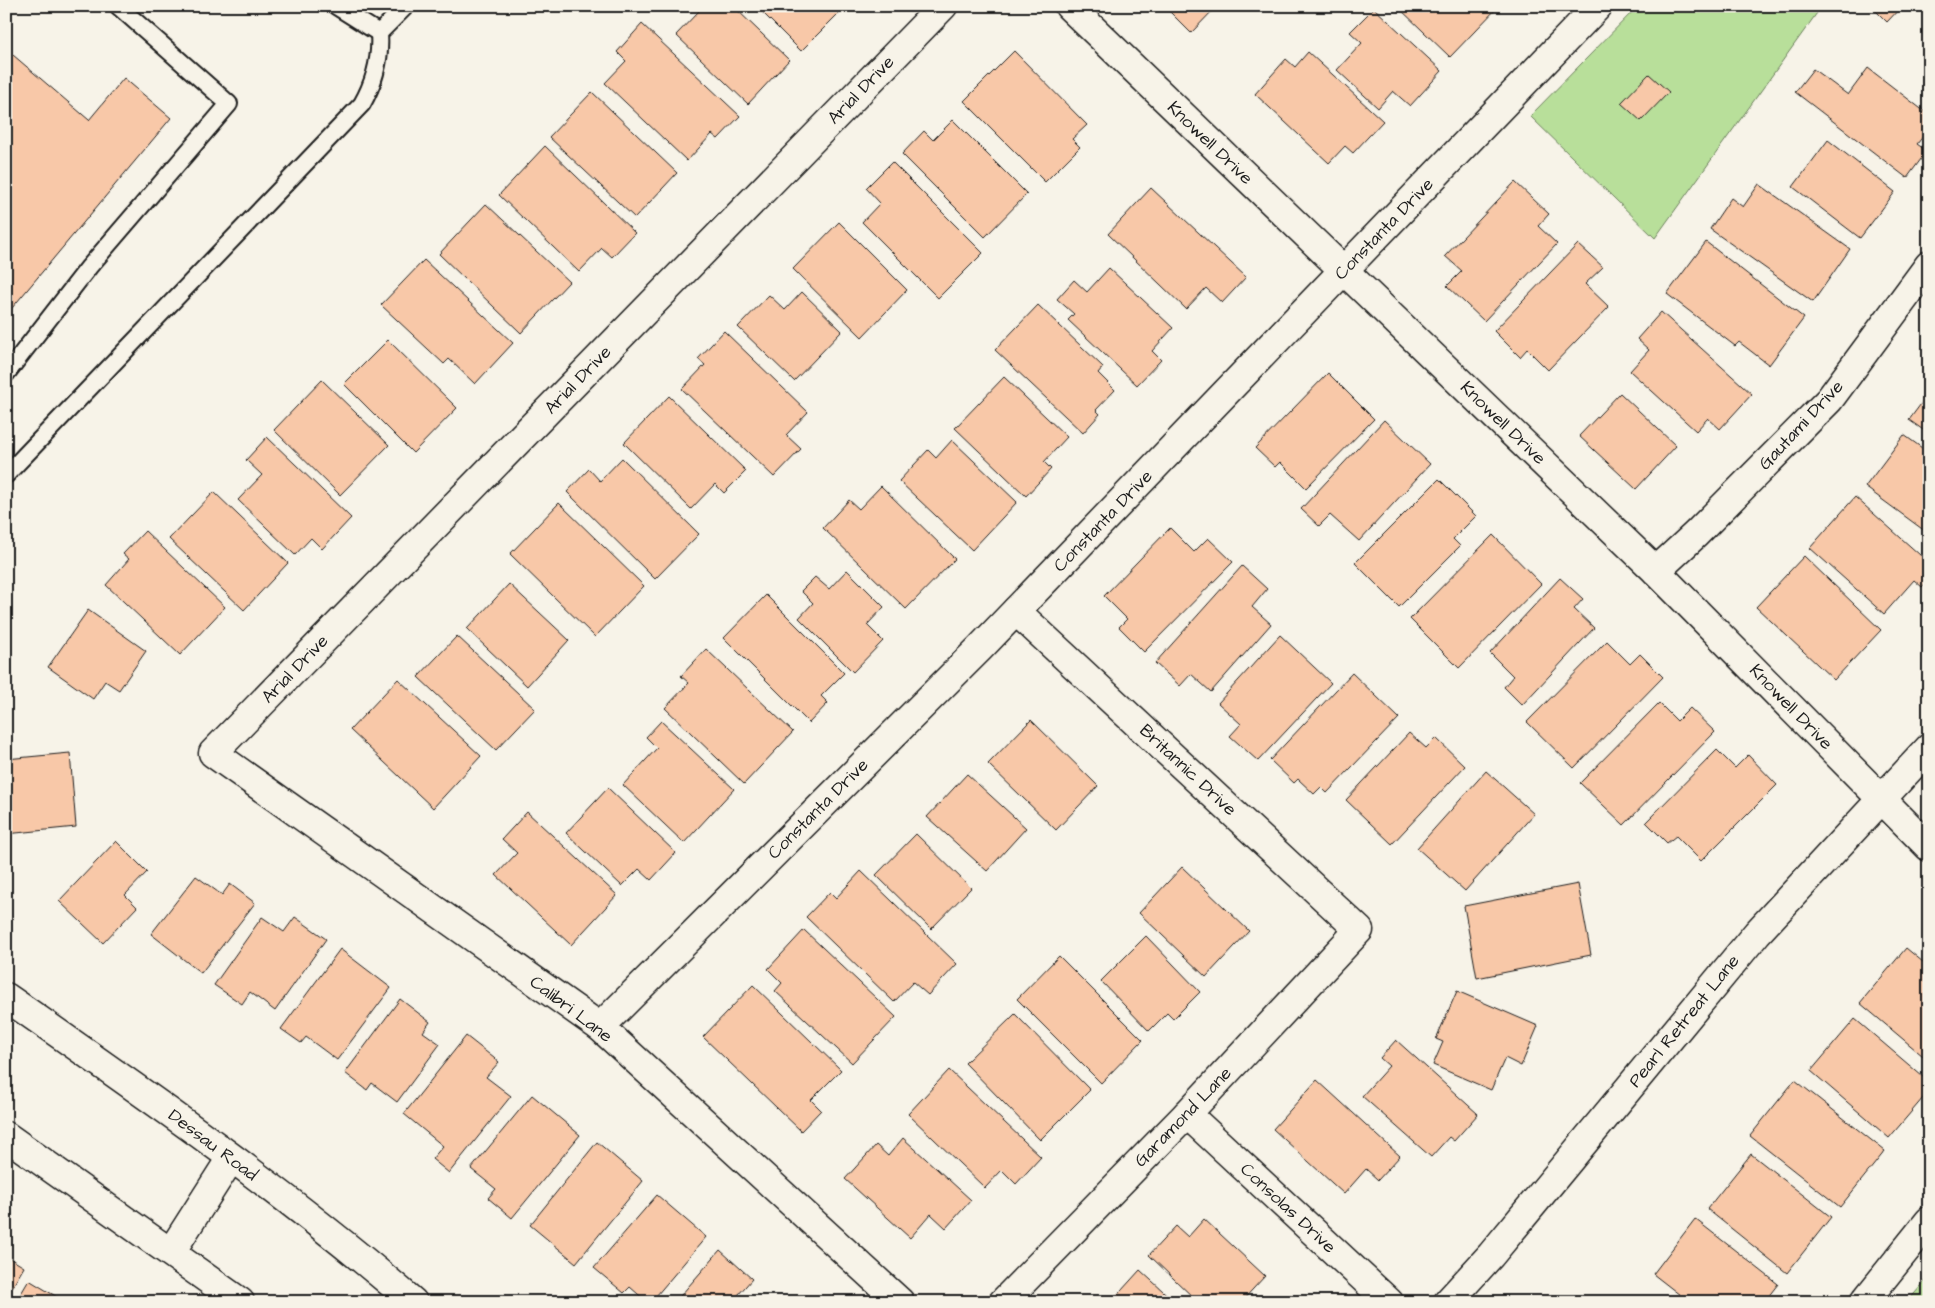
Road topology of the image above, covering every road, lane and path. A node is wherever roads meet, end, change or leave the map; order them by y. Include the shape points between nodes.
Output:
1 (118, 6) edge
2 (336, 6) edge
3 (406, 6) edge
4 (943, 6) edge
5 (1069, 6) edge
6 (1598, 6) edge
7 (380, 33) junction
8 (1929, 265) edge
9 (1343, 271) junction
10 (6, 374) edge
11 (6, 475) edge
12 (1656, 570) junction
13 (1016, 610) junction
14 (1929, 748) edge
15 (213, 753) joint
16 (1880, 799) junction
17 (1929, 847) edge
18 (1359, 930) joint
19 (6, 997) edge
20 (600, 1027) junction
21 (1187, 1114) junction
22 (6, 1136) edge
23 (231, 1158) junction
24 (1929, 1222) edge
25 (171, 1252) junction
26 (240, 1302) edge
27 (414, 1302) edge
28 (900, 1302) edge
29 (1003, 1302) edge
30 (1389, 1302) edge
31 (1448, 1302) edge
32 (1864, 1302) edge

1 - 10 lane via 229,104 89,268
2 - 7 lane
3 - 7 lane
4 - 15 street, Arial Drive
5 - 9 street, Knowell Drive
6 - 9 street, Constanta Drive
7 - 11 lane via 376,72 362,104
8 - 12 street, Gautami Drive via 1829,400
9 - 12 street, Knowell Drive
9 - 13 street, Constanta Drive
12 - 16 street, Knowell Drive
13 - 18 street, Britannic Drive
13 - 20 street, Constanta Drive
14 - 16 street, Pearl Retreat Lane
15 - 20 street, Calibri Lane
16 - 17 street, Knowell Drive
16 - 31 street, Pearl Retreat Lane via 1757,933 1497,1248
18 - 21 street, Garamond Lane
19 - 23 street, Dessau Road via 142,1091
20 - 28 street, Calibri Lane
21 - 29 street, Garamond Lane
21 - 30 street, Consolas Drive
22 - 25 street
23 - 25 street
23 - 27 street, Dessau Road via 352,1249
24 - 32 street
25 - 26 street

